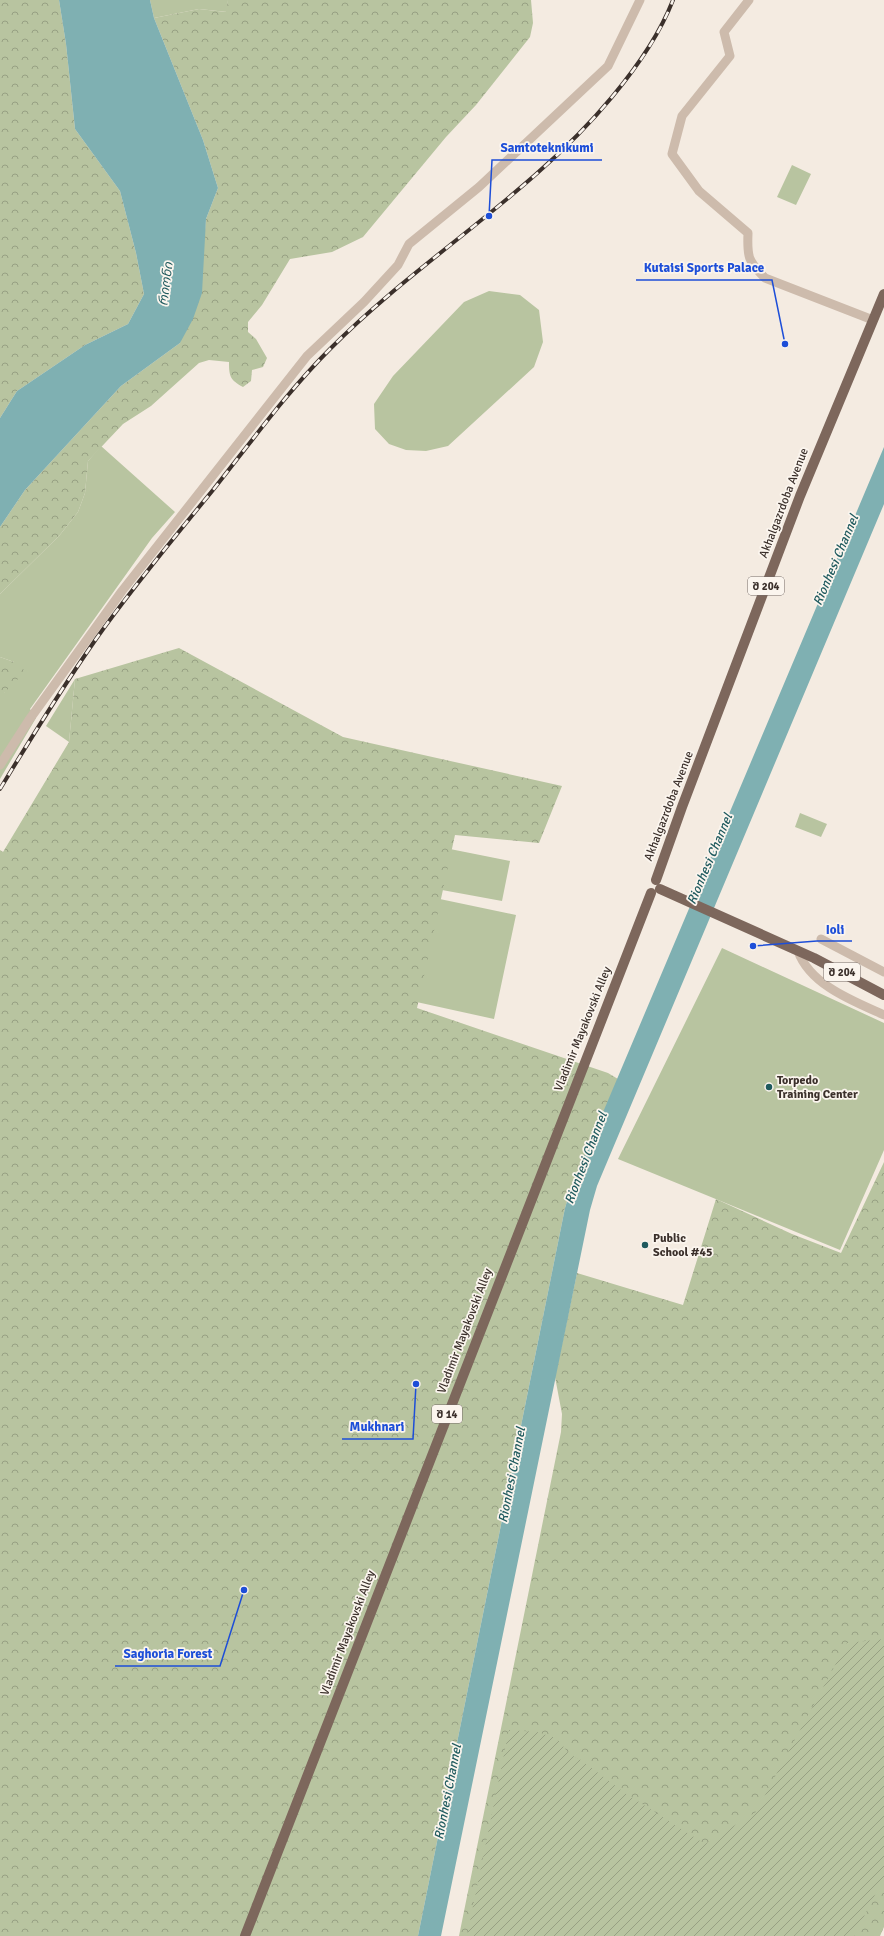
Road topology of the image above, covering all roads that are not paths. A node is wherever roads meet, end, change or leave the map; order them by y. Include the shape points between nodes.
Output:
1 (640, 0) edge
2 (750, 0) edge
3 (884, 294) edge
4 (873, 320) junction
5 (0, 765) edge
6 (656, 887) junction
7 (821, 939) dead end
8 (798, 951) junction
9 (884, 972) edge
10 (884, 995) edge
11 (884, 1015) edge
12 (245, 1936) edge

1 - 5 street via 608,66 479,187 408,244 398,265 364,302 307,356 122,591 29,720
2 - 4 street via 724,32 730,56 682,116 672,154 699,191 748,233 747,251 752,264 765,278
3 - 4 main road, Akhalgazrdoba Avenue / შ 204
4 - 6 main road, Akhalgazrdoba Avenue / შ 204 via 800,496
6 - 8 main road, შ 204
6 - 12 main road, Vladimir Mayakovski Alley / შ 14
7 - 9 street
8 - 10 main road, შ 204
8 - 11 street via 802,963 815,976 848,998

